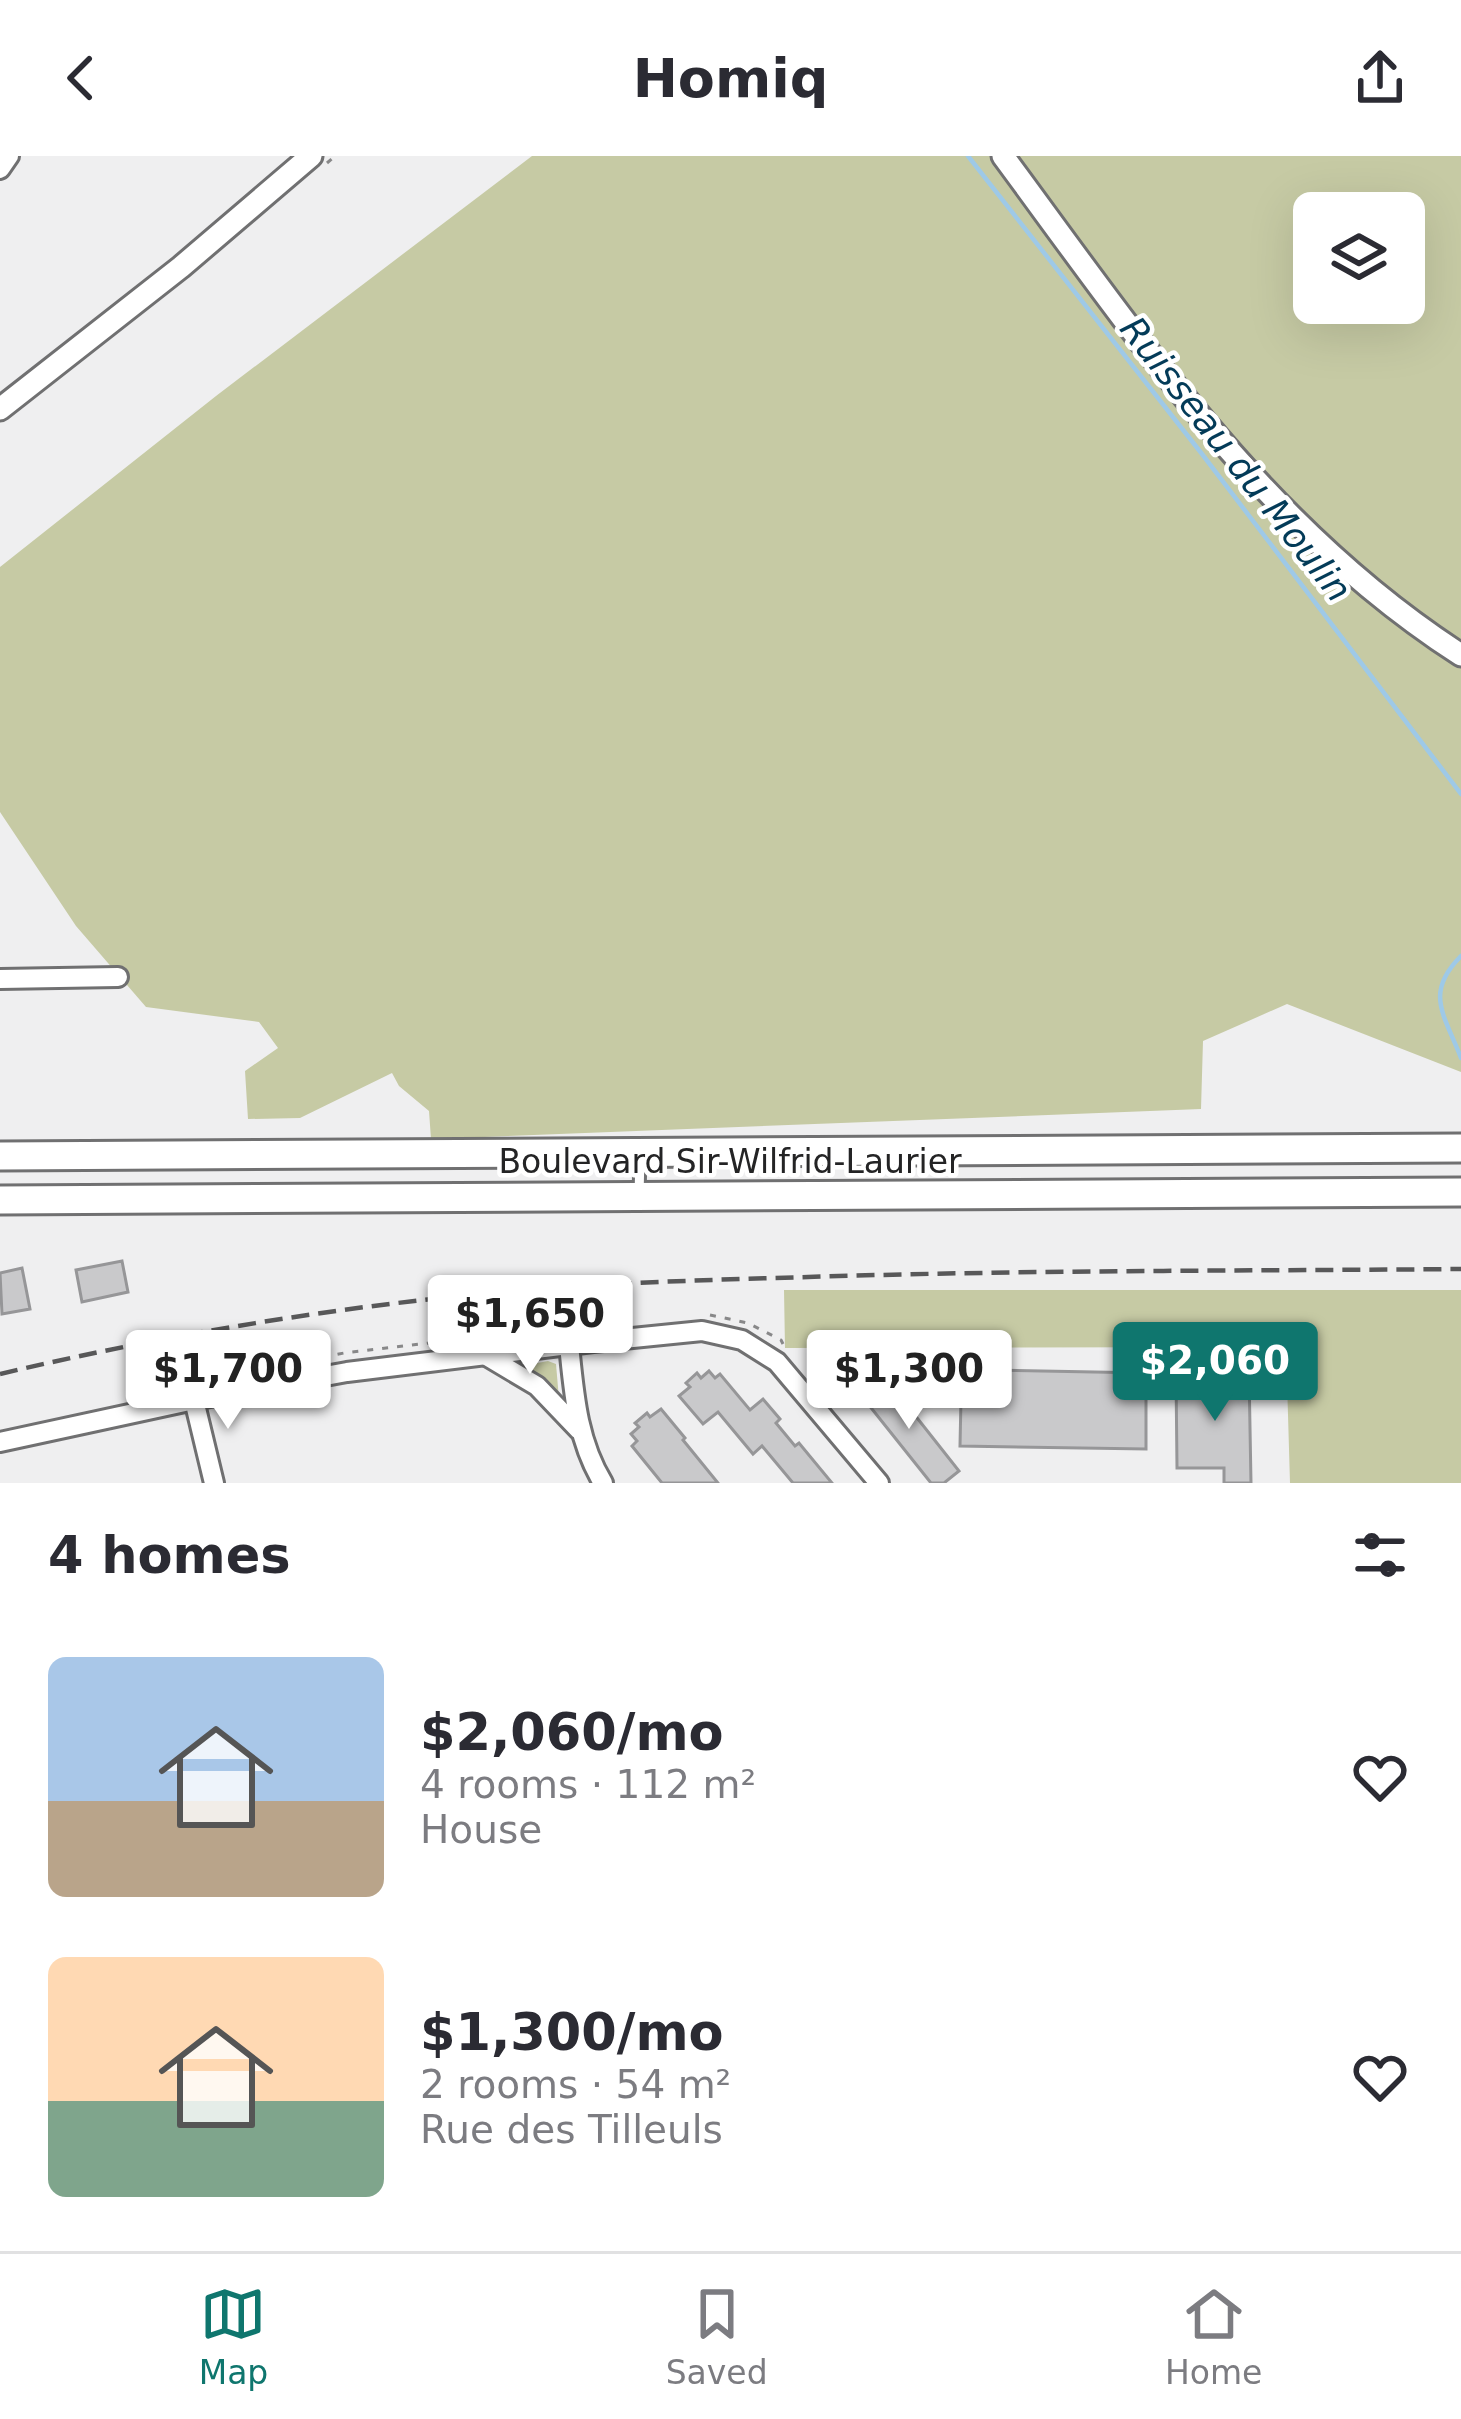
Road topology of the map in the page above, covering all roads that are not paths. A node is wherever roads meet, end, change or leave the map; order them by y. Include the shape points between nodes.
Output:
1 (9, 156) edge
2 (311, 156) edge
3 (1003, 156) edge
4 (0, 170) edge
5 (0, 409) edge
6 (1461, 656) edge
7 (118, 977) dead end
8 (0, 980) edge
9 (1461, 1148) edge
10 (640, 1152) junction
11 (0, 1156) edge
12 (1461, 1192) edge
13 (639, 1197) junction
14 (0, 1200) edge
15 (568, 1345) junction
16 (485, 1355) junction
17 (194, 1400) junction
18 (581, 1432) junction
19 (0, 1442) edge
20 (214, 1483) edge
21 (603, 1483) edge
22 (879, 1483) edge

1 - 4 street
2 - 5 street
3 - 6 street via 1251,477 1355,576
7 - 8 street
9 - 10 main road, Boulevard Sir-Wilfrid-Laurier
10 - 11 main road, Boulevard Sir-Wilfrid-Laurier
10 - 13 lane
12 - 13 main road, Boulevard Sir-Wilfrid-Laurier
13 - 14 main road, Boulevard Sir-Wilfrid-Laurier
15 - 16 street
15 - 18 street
15 - 22 street via 692,1331 742,1340 785,1369
16 - 17 street
16 - 18 street via 537,1386
17 - 19 street
17 - 20 street
18 - 21 street

